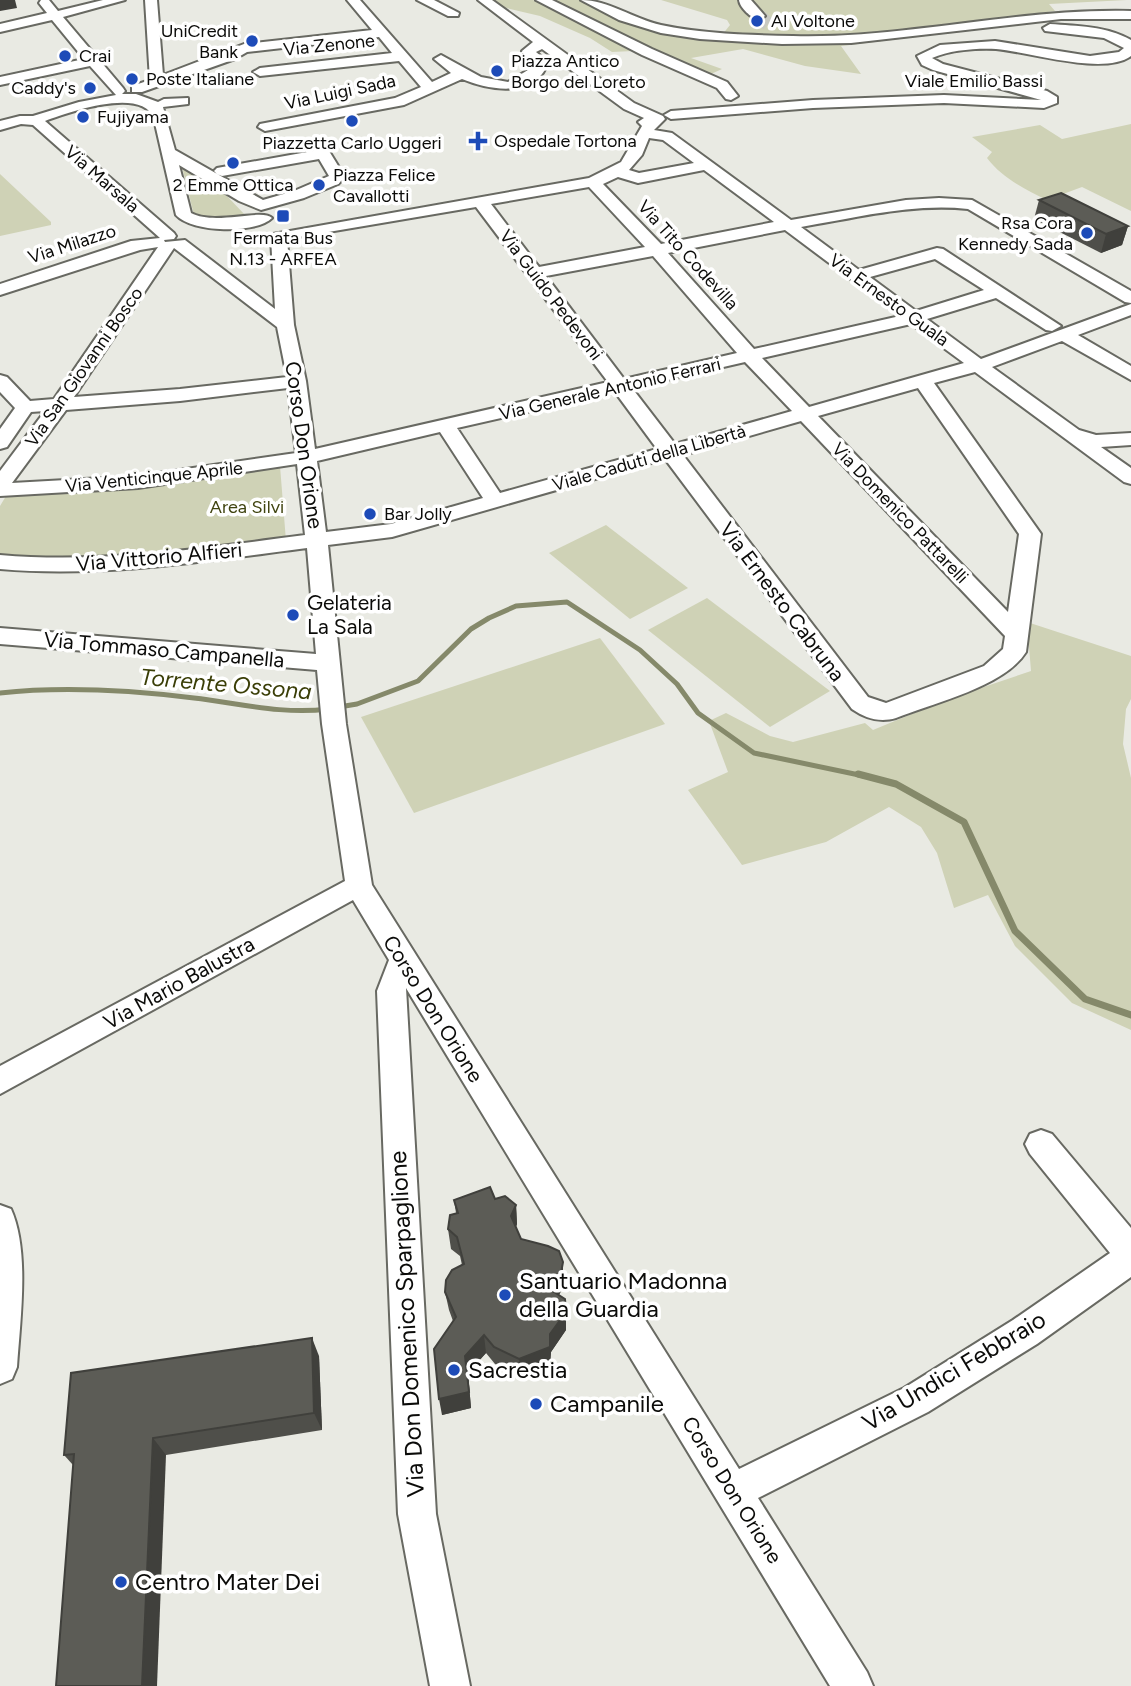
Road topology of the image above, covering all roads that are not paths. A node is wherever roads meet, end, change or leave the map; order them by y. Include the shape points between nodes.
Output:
1 (41, 0) edge
2 (119, 0) edge
3 (151, 0) edge
4 (353, 0) edge
5 (423, 0) edge
6 (542, 0) edge
7 (587, 0) edge
8 (745, 2) edge
9 (488, 3) edge
10 (453, 13) dead end
11 (56, 15) junction
12 (1131, 15) edge
13 (529, 16) dead end
14 (1025, 18) junction
15 (0, 28) edge
16 (935, 30) junction
17 (382, 33) junction
18 (542, 43) junction
19 (1131, 48) edge
20 (647, 52) junction
21 (620, 55) dead end
22 (402, 56) junction
23 (441, 59) dead end
24 (93, 61) junction
25 (260, 72) dead end
26 (461, 74) junction
27 (0, 81) edge
28 (157, 82) junction
29 (430, 88) junction
30 (138, 93) junction
31 (118, 94) junction
32 (732, 96) joint
33 (183, 101) dead end
34 (164, 103) junction
35 (30, 115) junction
36 (648, 119) junction
37 (294, 123) junction
38 (0, 126) edge
39 (265, 127) dead end
40 (309, 135) dead end
41 (177, 144) junction
42 (267, 165) junction
43 (708, 166) junction
44 (222, 171) junction
45 (614, 174) junction
46 (593, 182) junction
47 (481, 202) junction
48 (271, 215) junction
49 (786, 225) junction
50 (169, 242) junction
51 (658, 251) junction
52 (937, 253) joint
53 (537, 272) junction
54 (856, 276) junction
55 (0, 290) edge
56 (996, 292) junction
57 (1131, 298) edge
58 (1131, 309) edge
59 (913, 318) junction
60 (285, 325) junction
61 (1058, 330) junction
62 (751, 356) junction
63 (978, 365) junction
64 (1131, 374) edge
65 (0, 381) edge
66 (297, 381) junction
67 (923, 381) junction
68 (619, 388) junction
69 (59, 406) junction
70 (25, 408) junction
71 (805, 414) junction
72 (446, 426) junction
73 (1075, 435) junction
74 (1131, 439) edge
75 (0, 443) edge
76 (668, 452) junction
77 (307, 457) junction
78 (1131, 478) edge
79 (0, 487) edge
80 (496, 502) junction
81 (317, 542) junction
82 (0, 562) edge
83 (1016, 634) junction
84 (0, 636) edge
85 (327, 663) junction
86 (359, 887) junction
87 (403, 961) junction
88 (0, 1081) edge
89 (1041, 1144) dead end
90 (0, 1220) edge
91 (1131, 1253) edge
92 (1131, 1258) edge
93 (0, 1367) edge
94 (732, 1492) junction
95 (450, 1686) edge
96 (853, 1686) edge

1 - 11 street
2 - 11 street
3 - 28 street
4 - 17 street
5 - 10 street
6 - 20 street
7 - 16 street via 615,15 691,36 832,40
8 - 16 street via 763,20 785,27
9 - 13 street
9 - 18 street, Via Ernesto Guala
11 - 15 street
11 - 24 street
12 - 14 street
14 - 16 street
14 - 19 street, Viale Emilio Bassi via 1049,27 1123,38
17 - 22 street
17 - 28 street via 244,48
18 - 26 street via 529,51 542,65 515,85 495,86
18 - 36 street, Via Ernesto Guala
19 - 36 street, Viale Emilio Bassi via 1123,55 1090,60 995,45 940,49 924,56 938,67 1052,100 1044,104 931,99
20 - 21 street
20 - 32 street via 722,85
22 - 25 street, Via Zenone
22 - 29 street
23 - 26 street
24 - 27 street
24 - 31 street
26 - 29 street, Via Luigi Sada
28 - 30 street
29 - 37 street, Via Luigi Sada via 399,102 363,109 363,121 354,125 309,113
30 - 31 street
30 - 34 street
30 - 41 street via 156,107
31 - 35 street
32 - 36 street via 728,103
33 - 34 street
34 - 41 street via 174,114
35 - 38 street
35 - 50 street, Via Marsala
36 - 43 street, Via Ernesto Guala
36 - 45 street via 634,156
37 - 39 street, Via Luigi Sada
37 - 40 street
41 - 44 street
41 - 48 street
41 - 48 street via 184,215 215,224
42 - 44 street
42 - 48 street, Corso Don Orione
42 - 48 street via 324,154 337,177 298,195
43 - 45 street via 638,178
43 - 49 street, Via Ernesto Guala
44 - 48 street
45 - 46 street
46 - 47 street
46 - 51 street, Via Tito Codevilla
47 - 48 street
47 - 53 street, Via Guido Pedevoni
48 - 50 street, Via Milazzo
48 - 60 street, Corso Don Orione
49 - 51 street
49 - 54 street, Via Ernesto Guala
49 - 57 street via 922,203 972,205
50 - 55 street, Via Milazzo via 137,245
50 - 60 street, Via Marsala
50 - 69 street, Via San Giovanni Bosco
51 - 53 street
51 - 62 street, Via Tito Codevilla
52 - 54 street
52 - 56 street
53 - 68 street, Via Guido Pedevoni
54 - 59 street, Via Ernesto Guala
56 - 59 street, Via Generale Antonio Ferrari
56 - 61 street
58 - 61 street, Viale Caduti della Libertà
59 - 62 street, Via Generale Antonio Ferrari
59 - 63 street, Via Ernesto Guala
60 - 66 street, Corso Don Orione
61 - 63 street, Viale Caduti della Libertà
61 - 64 street
62 - 68 street, Via Generale Antonio Ferrari
62 - 71 street, Via Domenico Pattarelli
63 - 67 street, Viale Caduti della Libertà
63 - 73 street, Via Ernesto Guala
65 - 70 street
66 - 69 street
66 - 77 street, Corso Don Orione
67 - 71 street, Viale Caduti della Libertà
67 - 83 street via 1030,534
68 - 72 street, Via Generale Antonio Ferrari
68 - 76 street, Via Ernesto Cabruna
69 - 70 street
69 - 79 street, Via San Giovanni Bosco
70 - 75 street, Via San Giovanni Bosco
71 - 76 street, Viale Caduti della Libertà
71 - 83 street, Via Domenico Pattarelli
72 - 77 street, Via Generale Antonio Ferrari
72 - 80 street
73 - 74 street via 1094,441
73 - 78 street, Via Ernesto Guala
76 - 80 street, Viale Caduti della Libertà
76 - 83 street, Via Ernesto Cabruna via 860,704 871,710 887,712 992,673 1014,652
77 - 79 street, Via Venticinque Aprile via 138,482
77 - 81 street, Corso Don Orione
80 - 81 street, Viale Caduti della Libertà via 393,530
81 - 82 street, Via Vittorio Alfieri via 177,558 47,566
81 - 85 street, Corso Don Orione
84 - 85 street, Via Tommaso Campanella
85 - 86 street, Corso Don Orione
86 - 87 street, Corso Don Orione
86 - 88 street, Via Mario Balustra
87 - 94 street, Corso Don Orione
87 - 95 street, Via Don Domenico Sparpaglione via 391,992 417,1514
89 - 91 street
90 - 93 street via 6,1281
92 - 94 street, Via Undici Febbraio via 916,1400
94 - 96 street, Corso Don Orione

